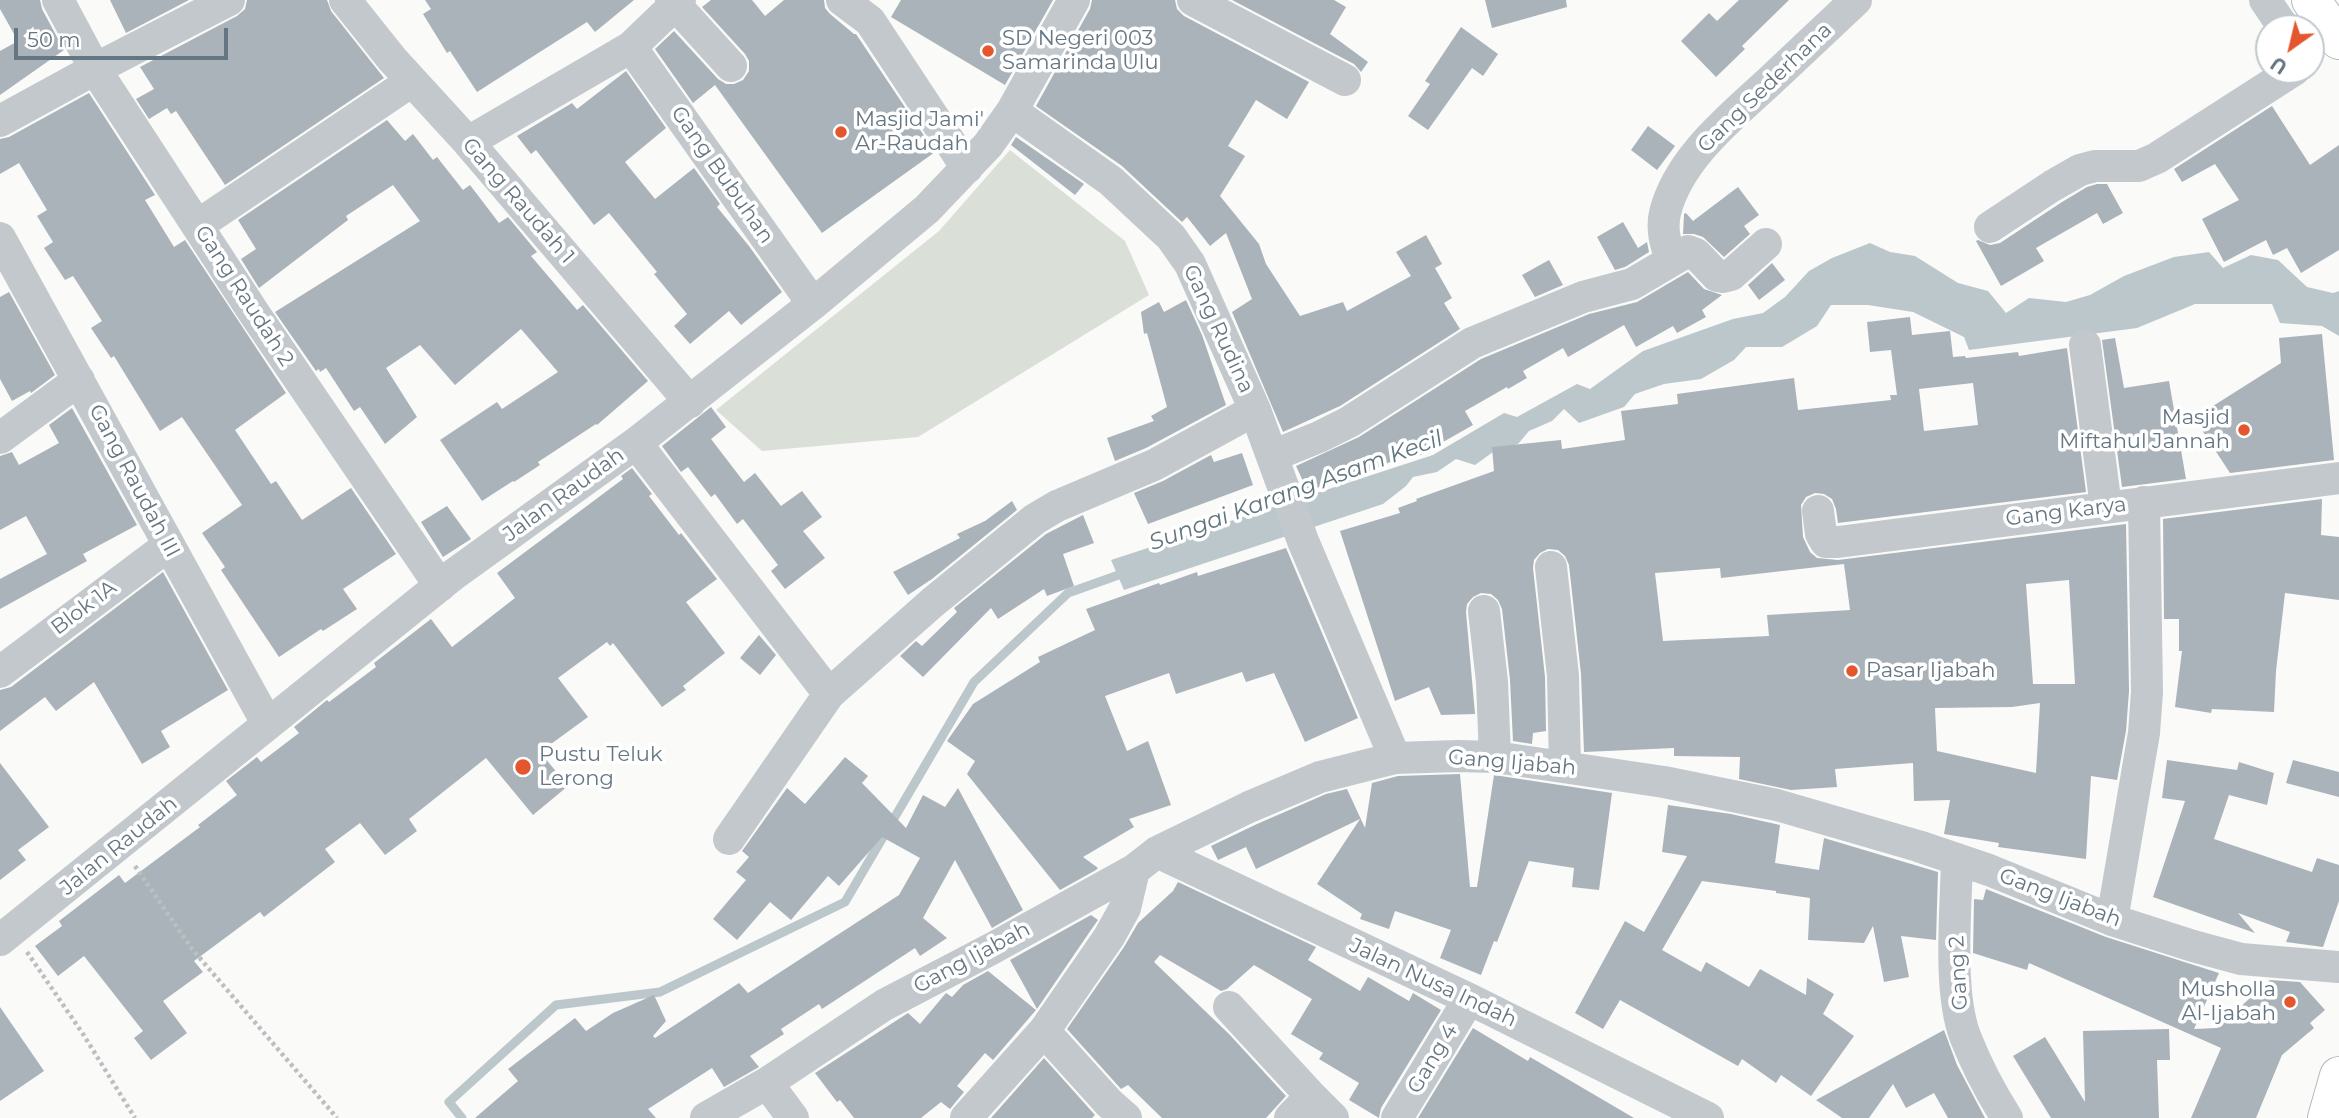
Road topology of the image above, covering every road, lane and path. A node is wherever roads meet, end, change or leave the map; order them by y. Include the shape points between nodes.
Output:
1 (58, 0) edge
2 (229, 0) edge
3 (345, 0) edge
4 (842, 0) edge
5 (1074, 0) edge
6 (1193, 0) edge
7 (1856, 0) edge
8 (2311, 0) edge
9 (676, 2) edge
10 (2339, 40) edge
11 (631, 47) junction
12 (731, 66) dead end
13 (96, 69) junction
14 (1345, 80) dead end
15 (412, 81) junction
16 (2272, 84) edge
17 (1012, 111) junction
18 (0, 121) edge
19 (468, 142) junction
20 (967, 168) junction
21 (198, 225) junction
22 (1990, 227) dead end
23 (1766, 244) dead end
24 (3, 251) edge
25 (1671, 260) junction
26 (813, 304) junction
27 (2085, 345) dead end
28 (79, 380) junction
29 (690, 402) junction
30 (1255, 410) junction
31 (0, 438) edge
32 (636, 443) junction
33 (1272, 456) junction
34 (2339, 478) edge
35 (2144, 502) junction
36 (2106, 507) junction
37 (1818, 511) dead end
38 (169, 545) junction
39 (1550, 567) dead end
40 (440, 586) junction
41 (1484, 611) dead end
42 (0, 671) edge
43 (829, 694) junction
44 (267, 723) junction
45 (1495, 757) junction
46 (1395, 758) junction
47 (1565, 766) junction
48 (729, 839) dead end
49 (121, 845) junction
50 (1957, 859) junction
51 (1145, 861) junction
52 (2112, 920) junction
53 (6, 936) edge
54 (2339, 967) edge
55 (1469, 999) junction
56 (1230, 1007) dead end
57 (1044, 1031) junction
58 (2339, 1076) edge
59 (767, 1083) junction
60 (1668, 1109) edge
61 (1311, 1111) edge
62 (135, 1118) edge
63 (337, 1118) edge
64 (706, 1118) edge
65 (793, 1118) edge
66 (965, 1118) edge
67 (1126, 1118) edge
68 (1397, 1118) edge
69 (1708, 1118) edge
70 (2007, 1118) edge
71 (2327, 1118) edge

1 - 13 street, Gang Raudah 2
2 - 13 street
3 - 15 street, Gang Raudah 1
4 - 20 street via 870,22
5 - 17 street, Jalan Raudah
6 - 14 street
7 - 25 street, Gang Sederhana via 1708,138 1665,213 1664,237
8 - 10 highway
9 - 11 street
9 - 12 street
11 - 19 street
11 - 26 street, Gang Bubuhan
13 - 18 street
13 - 21 street, Gang Raudah 2
15 - 19 street, Gang Raudah 1
15 - 21 street
16 - 22 street via 2157,158 2139,166 2080,170
17 - 20 street, Jalan Raudah
17 - 30 street, Gang Rudina via 1111,181 1171,237 1190,264
19 - 29 street, Gang Raudah 1
20 - 26 street, Jalan Raudah via 927,209
21 - 40 street, Gang Raudah 2
23 - 25 street via 1723,277 1688,251
24 - 28 street, Gang Raudah III
25 - 33 street via 1632,284 1583,297 1472,343 1349,422
26 - 29 street, Jalan Raudah
27 - 36 street
28 - 31 street
28 - 38 street, Gang Raudah III
29 - 32 street, Jalan Raudah
30 - 33 street, Gang Rudina
30 - 43 street via 1154,465 1035,519
32 - 40 street, Jalan Raudah
32 - 43 street
33 - 46 street, Gang Rudina
34 - 35 street, Gang Karya
35 - 36 street, Gang Karya
35 - 52 street via 2144,733
36 - 37 street, Gang Karya via 1826,542
38 - 42 street, Blok 1A
38 - 44 street, Gang Raudah III
39 - 47 street via 1563,676
40 - 44 street, Jalan Raudah
41 - 45 street
43 - 48 street
44 - 49 street, Jalan Raudah
45 - 46 street, Gang Ijabah
45 - 47 street, Gang Ijabah
46 - 51 street, Gang Ijabah via 1320,777 1249,807
47 - 50 street, Gang Ijabah via 1777,805
49 - 53 street, Jalan Raudah
49 - 63 path via 192,949
50 - 52 street, Gang Ijabah
50 - 70 street, Gang 2 via 1959,1009 1970,1046
51 - 55 street, Jalan Nusa Indah
51 - 57 street via 1109,937
51 - 59 street, Gang Ijabah via 884,1005
52 - 54 street, Gang Ijabah via 2241,959
53 - 62 path via 83,1034
55 - 60 street, Jalan Nusa Indah
55 - 68 street, Gang 4
56 - 61 street
57 - 66 street
57 - 67 street
58 - 71 highway
59 - 64 street, Gang Ijabah
59 - 65 street
60 - 69 street, Jalan Nusa Indah

